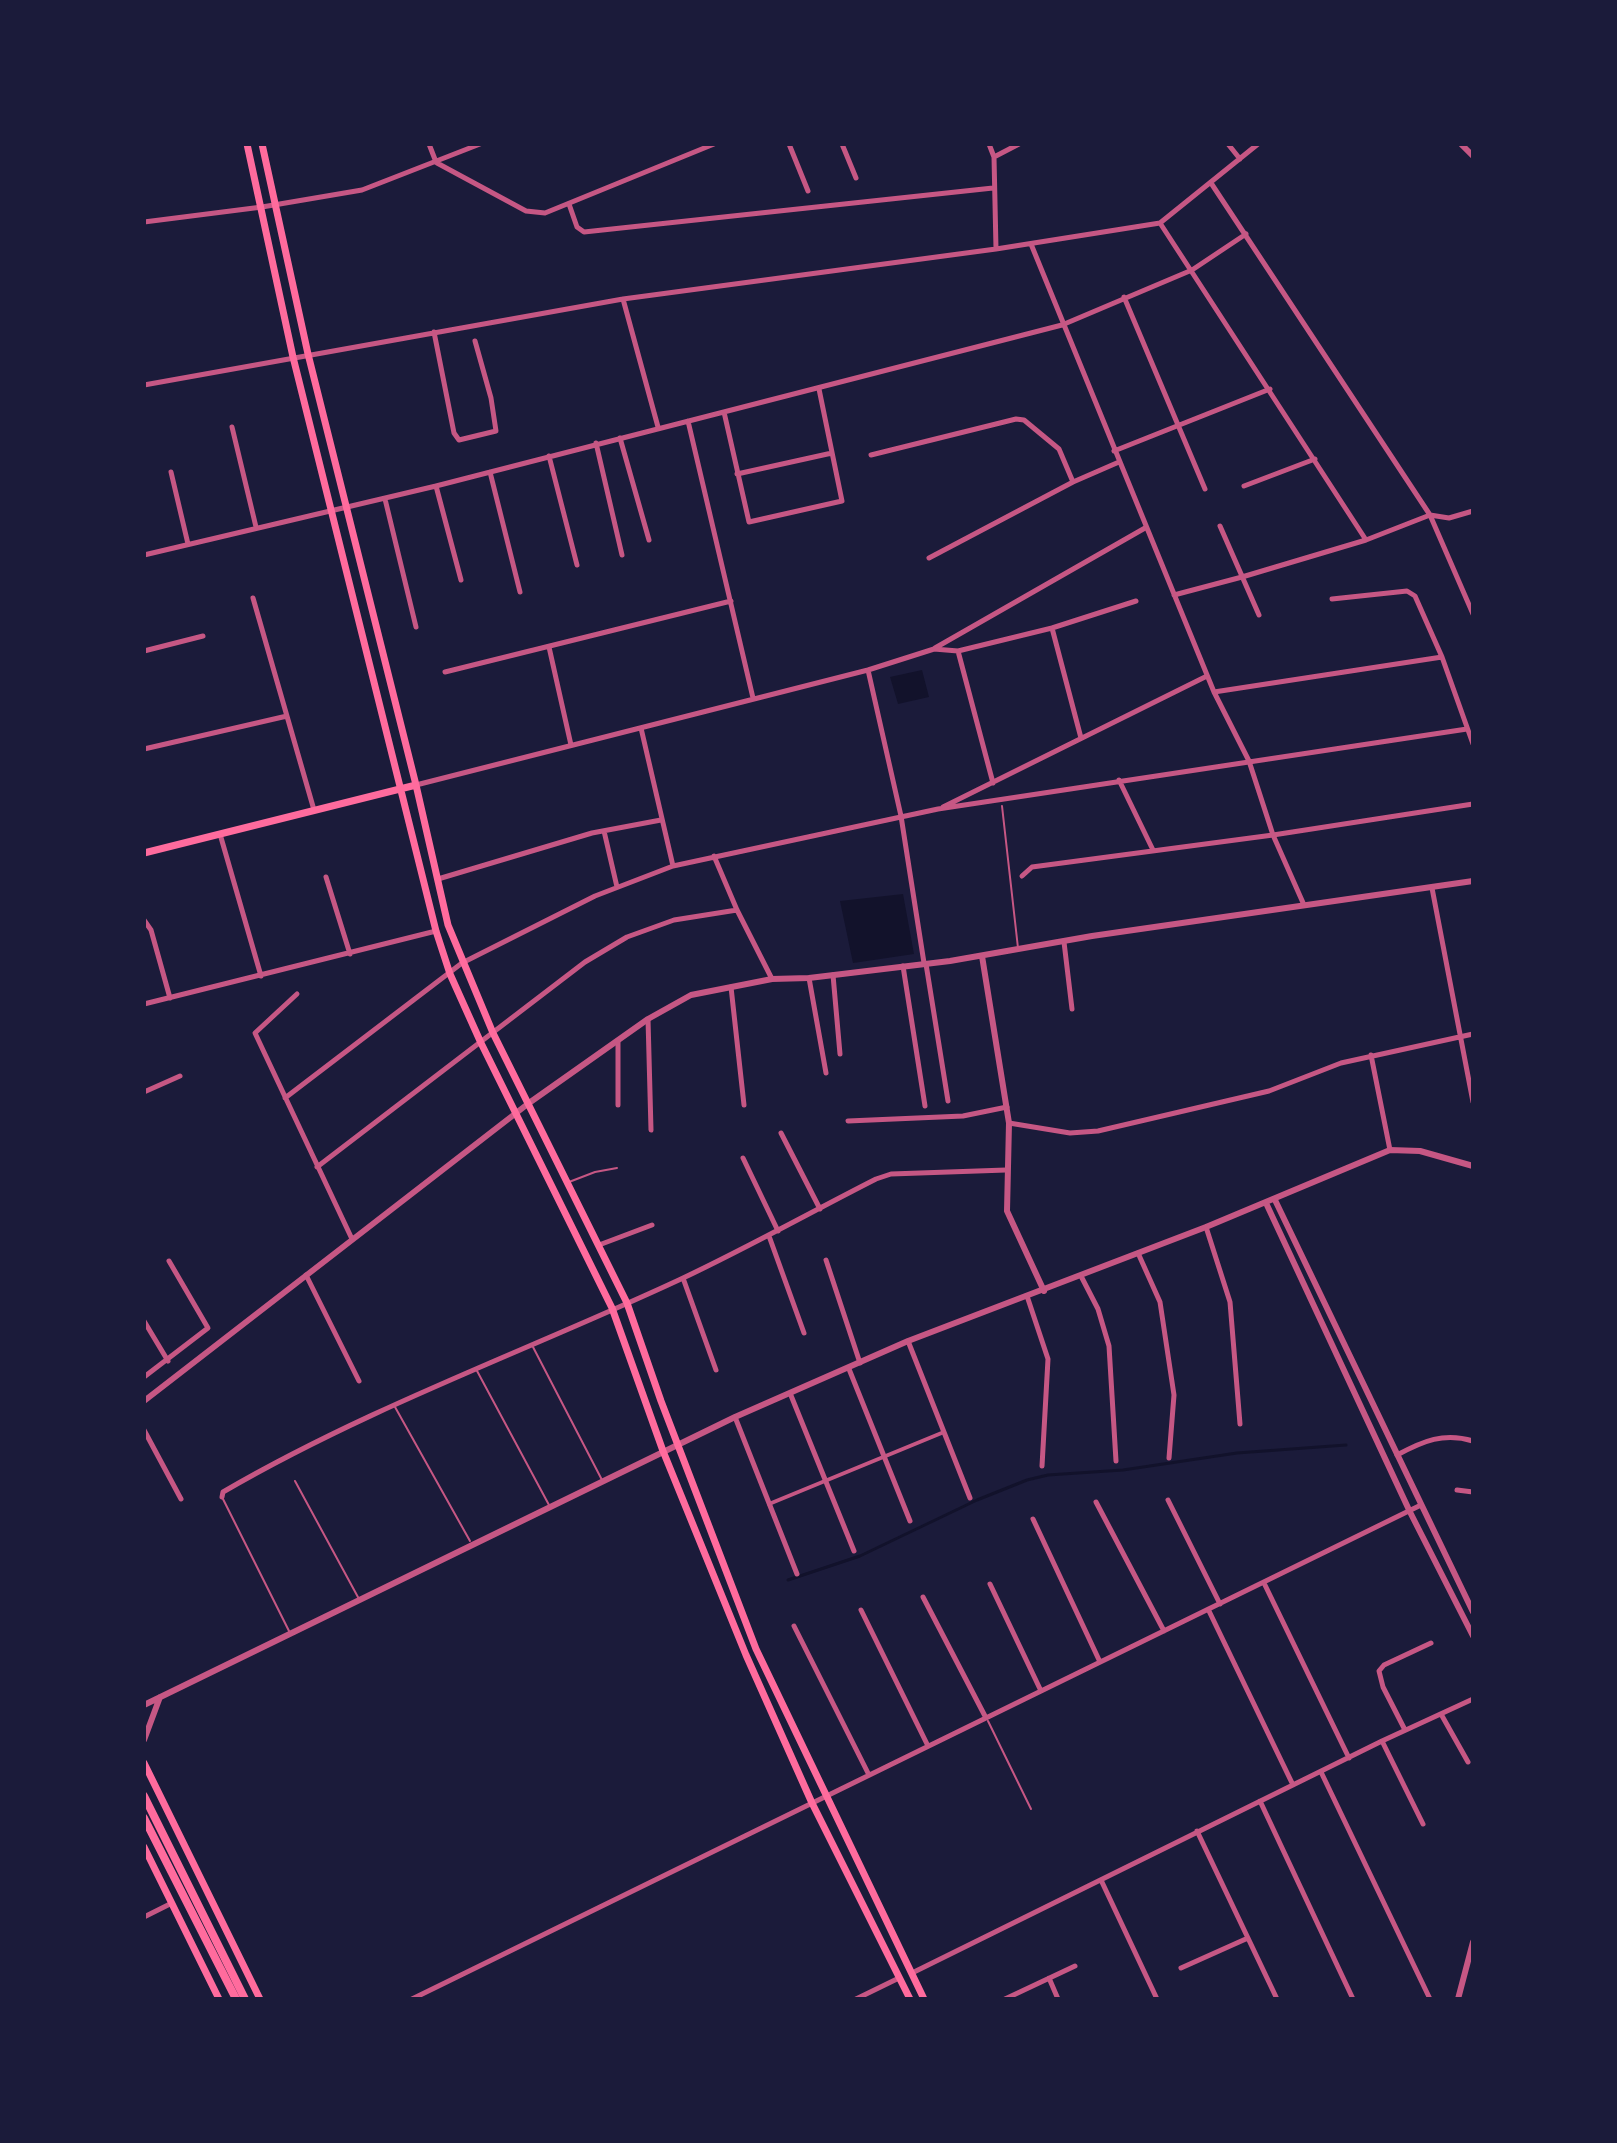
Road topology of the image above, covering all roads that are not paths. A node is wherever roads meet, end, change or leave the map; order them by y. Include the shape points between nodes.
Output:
1 (247, 144) edge
2 (262, 144) edge
3 (429, 144) edge
4 (480, 144) edge
5 (714, 144) edge
6 (789, 144) edge
7 (842, 144) edge
8 (989, 144) edge
9 (1019, 144) edge
10 (1228, 144) edge
11 (1258, 144) edge
12 (1461, 144) edge
13 (1473, 156) edge
14 (994, 157) junction
15 (1240, 159) junction
16 (436, 162) junction
17 (856, 178) dead end
18 (1211, 183) junction
19 (993, 188) junction
20 (808, 191) dead end
21 (569, 204) junction
22 (275, 205) junction
23 (262, 207) junction
24 (144, 222) edge
25 (1160, 223) junction
26 (1246, 234) junction
27 (1031, 244) junction
28 (996, 249) junction
29 (1192, 270) junction
30 (1124, 297) junction
31 (623, 299) junction
32 (1062, 325) junction
33 (434, 332) junction
34 (475, 341) dead end
35 (308, 354) junction
36 (293, 357) junction
37 (144, 385) edge
38 (819, 389) junction
39 (1270, 389) junction
40 (724, 412) junction
41 (688, 421) junction
42 (1179, 425) junction
43 (232, 427) dead end
44 (658, 427) junction
45 (620, 438) junction
46 (596, 443) junction
47 (1114, 451) junction
48 (832, 453) junction
49 (871, 455) dead end
50 (549, 456) junction
51 (1315, 459) junction
52 (1119, 462) junction
53 (171, 472) dead end
54 (490, 472) junction
55 (737, 474) junction
56 (1073, 482) junction
57 (436, 486) junction
58 (1244, 486) dead end
59 (1205, 489) dead end
60 (385, 499) junction
61 (347, 507) junction
62 (330, 511) junction
63 (1473, 511) edge
64 (1430, 515) junction
65 (1220, 526) dead end
66 (256, 527) junction
67 (1146, 528) junction
68 (649, 540) dead end
69 (1366, 540) junction
70 (188, 544) junction
71 (144, 555) edge
72 (622, 555) dead end
73 (929, 558) dead end
74 (577, 565) dead end
75 (1242, 577) junction
76 (461, 580) dead end
77 (520, 592) dead end
78 (1174, 595) junction
79 (253, 598) dead end
80 (1332, 599) dead end
81 (731, 601) junction
82 (1136, 601) dead end
83 (1473, 614) edge
84 (1259, 615) dead end
85 (416, 627) dead end
86 (1052, 628) junction
87 (203, 636) dead end
88 (549, 647) junction
89 (934, 649) junction
90 (144, 651) edge
91 (958, 651) junction
92 (1442, 657) junction
93 (868, 670) junction
94 (445, 672) dead end
95 (1207, 676) junction
96 (1214, 692) junction
97 (753, 698) junction
98 (287, 716) junction
99 (641, 728) junction
100 (1467, 729) junction
101 (1081, 738) junction
102 (1473, 744) edge
103 (571, 745) junction
104 (144, 749) edge
105 (1249, 761) junction
106 (1119, 780) junction
107 (993, 783) junction
108 (416, 785) junction
109 (400, 789) junction
110 (1473, 804) edge
111 (1002, 806) dead end
112 (938, 809) junction
113 (314, 810) junction
114 (901, 816) junction
115 (661, 820) junction
116 (604, 831) junction
117 (220, 834) junction
118 (1273, 835) junction
119 (1153, 850) junction
120 (144, 853) edge
121 (714, 856) junction
122 (673, 866) junction
123 (1022, 876) dead end
124 (326, 877) dead end
125 (438, 879) junction
126 (1473, 881) edge
127 (617, 887) junction
128 (1432, 888) junction
129 (1304, 905) junction
130 (737, 910) junction
131 (144, 920) edge
132 (436, 931) junction
133 (1064, 942) junction
134 (1018, 948) junction
135 (350, 954) junction
136 (982, 956) junction
137 (462, 963) junction
138 (924, 963) junction
139 (903, 965) junction
140 (450, 974) junction
141 (833, 975) junction
142 (261, 976) junction
143 (809, 978) junction
144 (772, 979) junction
145 (731, 987) junction
146 (297, 994) dead end
147 (170, 998) junction
148 (144, 1004) edge
149 (1072, 1009) dead end
150 (648, 1019) junction
151 (493, 1033) junction
152 (1473, 1034) edge
153 (1459, 1036) junction
154 (618, 1041) junction
155 (481, 1043) junction
156 (840, 1054) dead end
157 (1371, 1055) junction
158 (826, 1073) dead end
159 (180, 1076) dead end
160 (144, 1092) edge
161 (285, 1098) junction
162 (948, 1101) dead end
163 (1473, 1102) edge
164 (529, 1103) junction
165 (618, 1105) dead end
166 (744, 1105) dead end
167 (925, 1106) dead end
168 (1007, 1107) junction
169 (516, 1113) junction
170 (848, 1121) dead end
171 (1009, 1123) junction
172 (651, 1130) dead end
173 (781, 1133) dead end
174 (1390, 1150) junction
175 (743, 1158) dead end
176 (1473, 1166) edge
177 (317, 1167) junction
178 (617, 1168) dead end
179 (1006, 1170) junction
180 (567, 1183) junction
181 (1275, 1200) junction
182 (1266, 1203) junction
183 (820, 1209) junction
184 (652, 1225) dead end
185 (1206, 1227) junction
186 (778, 1231) junction
187 (769, 1236) junction
188 (352, 1239) junction
189 (599, 1245) junction
190 (1138, 1253) junction
191 (826, 1260) dead end
192 (169, 1261) dead end
193 (306, 1275) junction
194 (1081, 1276) junction
195 (683, 1278) junction
196 (1044, 1291) junction
197 (1027, 1296) junction
198 (627, 1303) junction
199 (612, 1308) junction
200 (144, 1321) edge
201 (804, 1333) dead end
202 (908, 1341) junction
203 (531, 1344) junction
204 (168, 1361) junction
205 (860, 1364) junction
206 (476, 1368) junction
207 (849, 1369) junction
208 (716, 1370) dead end
209 (144, 1377) edge
210 (359, 1381) dead end
211 (790, 1393) junction
212 (144, 1401) edge
213 (395, 1406) junction
214 (735, 1417) junction
215 (1240, 1424) dead end
216 (144, 1430) edge
217 (944, 1432) junction
218 (1473, 1441) edge
219 (677, 1443) junction
220 (663, 1451) junction
221 (1397, 1455) junction
222 (885, 1457) junction
223 (1169, 1458) dead end
224 (1116, 1461) dead end
225 (1042, 1466) dead end
226 (295, 1481) dead end
227 (603, 1481) junction
228 (826, 1482) junction
229 (1457, 1490) dead end
230 (1473, 1492) edge
231 (222, 1497) joint
232 (970, 1498) dead end
233 (181, 1499) dead end
234 (1168, 1500) dead end
235 (1096, 1502) dead end
236 (769, 1504) junction
237 (1421, 1505) junction
238 (550, 1507) junction
239 (1410, 1512) junction
240 (1033, 1519) dead end
241 (910, 1521) dead end
242 (472, 1545) junction
243 (854, 1551) dead end
244 (797, 1574) dead end
245 (1264, 1583) junction
246 (990, 1584) dead end
247 (923, 1597) dead end
248 (360, 1600) junction
249 (1220, 1604) junction
250 (861, 1610) dead end
251 (1209, 1611) junction
252 (1473, 1612) edge
253 (794, 1626) dead end
254 (1164, 1631) junction
255 (290, 1634) junction
256 (1473, 1636) edge
257 (1431, 1643) dead end
258 (1100, 1662) junction
259 (1041, 1691) junction
260 (160, 1697) junction
261 (1473, 1699) edge
262 (144, 1705) edge
263 (1441, 1714) junction
264 (986, 1718) junction
265 (1405, 1730) junction
266 (144, 1740) edge
267 (1382, 1741) junction
268 (928, 1746) junction
269 (1349, 1758) junction
270 (1468, 1762) dead end
271 (144, 1763) edge
272 (1321, 1772) junction
273 (869, 1775) junction
274 (1293, 1785) junction
275 (144, 1796) edge
276 (826, 1796) junction
277 (1260, 1800) junction
278 (812, 1803) junction
279 (1031, 1809) dead end
280 (144, 1818) edge
281 (1423, 1824) dead end
282 (1197, 1831) junction
283 (144, 1847) edge
284 (1101, 1880) junction
285 (172, 1903) junction
286 (144, 1917) edge
287 (1248, 1938) junction
288 (1473, 1942) edge
289 (1075, 1966) dead end
290 (1181, 1968) dead end
291 (912, 1973) junction
292 (900, 1978) junction
293 (1049, 1978) junction
294 (219, 1999) edge
295 (236, 1999) edge
296 (245, 1999) edge
297 (260, 1999) edge
298 (412, 1999) edge
299 (856, 1999) edge
300 (910, 1999) edge
301 (924, 1999) edge
302 (1005, 1999) edge
303 (1058, 1999) edge
304 (1157, 1999) edge
305 (1277, 1999) edge
306 (1353, 1999) edge
307 (1430, 1999) edge
308 (1458, 1999) edge

1 - 23 main road
2 - 22 main road
3 - 16 street
4 - 16 street
5 - 21 street
6 - 20 street
7 - 17 street
8 - 14 street
9 - 14 street
10 - 15 street
11 - 15 street
12 - 13 street
14 - 19 street
15 - 18 street
16 - 21 street via 526,211 545,213
16 - 22 street via 362,190
18 - 25 street
18 - 26 street
19 - 21 street via 584,232
19 - 28 street
22 - 23 street
22 - 35 main road
23 - 24 street
23 - 36 main road
25 - 27 street
25 - 29 street
26 - 29 street
26 - 64 street
27 - 28 street
27 - 32 street
28 - 31 street
29 - 30 street
29 - 39 street
30 - 32 street
30 - 42 street
31 - 33 street
31 - 44 street
32 - 38 street
32 - 47 street
33 - 34 street via 459,440 496,431
33 - 35 street
35 - 36 street
35 - 61 main road
36 - 37 street
36 - 62 main road
38 - 40 street
38 - 48 street
39 - 42 street
39 - 51 street
40 - 41 street
40 - 55 street
41 - 44 street
41 - 81 street
42 - 47 street
42 - 59 street
43 - 66 street
44 - 45 street
45 - 46 street
45 - 68 street
46 - 50 street
46 - 72 street
47 - 52 street
48 - 55 street
48 - 55 street via 842,501 749,522
49 - 56 street via 1024,420 1059,449
50 - 54 street
50 - 74 street
51 - 58 street
51 - 69 street
52 - 56 street
52 - 67 street
53 - 70 street
54 - 57 street
54 - 77 street
56 - 73 street
57 - 60 street
57 - 76 street
60 - 61 street
60 - 85 street
61 - 62 street
61 - 108 main road
62 - 66 street
62 - 109 main road
63 - 64 street via 1449,518
64 - 69 street
64 - 83 street
65 - 75 street
66 - 70 street
67 - 78 street
67 - 89 street
69 - 75 street
70 - 71 street
75 - 78 street
75 - 84 street
78 - 95 street
79 - 98 street
80 - 92 street via 1407,591 1421,606
81 - 88 street
81 - 97 street
82 - 86 street
86 - 91 street
86 - 101 street
87 - 90 street
88 - 94 street
88 - 103 street
89 - 91 street
89 - 93 street
91 - 107 street
92 - 96 street
92 - 100 street
93 - 97 street
93 - 114 street
95 - 96 street
95 - 101 street
96 - 105 street
97 - 99 street
98 - 104 street
98 - 113 street
99 - 103 street
99 - 115 street
100 - 102 street
100 - 105 street
101 - 107 street
103 - 108 street
105 - 106 street
105 - 118 street
106 - 112 street
106 - 119 street
107 - 112 street
108 - 109 main road
108 - 125 main road
109 - 113 main road
109 - 132 main road
110 - 118 street
111 - 134 lane
112 - 114 street
113 - 117 main road
114 - 121 street
114 - 138 street
115 - 116 street
115 - 122 street
116 - 125 street
116 - 127 street
117 - 120 main road
117 - 142 street
118 - 119 street
118 - 129 street
119 - 123 street via 1032,867
121 - 122 street
121 - 130 street
122 - 127 street
124 - 135 street
125 - 137 main road
126 - 128 street
127 - 137 street
128 - 129 street
128 - 153 street
129 - 133 street
130 - 144 street
130 - 151 street via 674,920 627,937 585,962
131 - 147 street
132 - 135 street
132 - 140 main road
133 - 134 street
133 - 149 street
134 - 136 street
135 - 142 street
136 - 138 street
136 - 168 street
137 - 140 street
137 - 151 main road
138 - 139 street
138 - 162 street
139 - 141 street
139 - 167 street
140 - 155 main road
140 - 161 street
141 - 143 street
141 - 156 street
142 - 147 street
143 - 144 street
143 - 158 street
144 - 145 street
145 - 150 street via 691,995
145 - 166 street
146 - 161 street via 255,1033
147 - 148 street
150 - 154 street
150 - 172 street
151 - 155 street
151 - 164 main road
152 - 153 street
153 - 157 street
153 - 163 street
154 - 164 street
154 - 165 street
155 - 169 main road
155 - 177 street
157 - 171 street via 1269,1091 1081,1134
157 - 174 street
159 - 160 street
161 - 177 street
164 - 169 street
164 - 180 main road
168 - 170 street via 963,1116
168 - 171 street
169 - 188 street
169 - 199 main road
171 - 179 street
173 - 183 street
174 - 176 street via 1420,1151
174 - 181 street
175 - 186 street
177 - 188 street
178 - 180 lane
179 - 183 street via 891,1174
179 - 196 street via 1007,1211
180 - 189 main road
181 - 182 street
181 - 221 street
182 - 185 street
182 - 239 street
183 - 186 street
184 - 189 street
185 - 190 street
185 - 215 street via 1230,1302
186 - 187 street
187 - 195 street
187 - 201 street
188 - 193 street
189 - 198 main road
190 - 194 street
190 - 223 street via 1160,1302 1174,1395
191 - 205 street
192 - 204 street via 208,1328
193 - 210 street
193 - 212 street
194 - 196 street
194 - 224 street via 1109,1346
195 - 198 street
195 - 208 street
196 - 197 street
197 - 202 street
197 - 225 street via 1048,1359
198 - 199 street
198 - 219 main road
199 - 203 street
199 - 220 main road
200 - 204 street
202 - 205 street
202 - 217 street
203 - 206 street
203 - 227 lane
204 - 209 street
205 - 207 street
206 - 213 street
206 - 238 lane
207 - 211 street
207 - 222 street
211 - 214 street
211 - 228 street
213 - 231 street via 278,1460
213 - 242 lane
214 - 219 street
214 - 236 street
216 - 233 street
217 - 222 street
217 - 232 street
218 - 221 street via 1443,1436
219 - 220 street
219 - 276 main road via 756,1649
220 - 227 street
220 - 278 main road
221 - 237 street
222 - 228 street
222 - 241 street
226 - 248 lane
227 - 238 street
228 - 236 street
228 - 243 street
229 - 230 street
231 - 255 lane
234 - 249 street
235 - 254 street
236 - 244 street
237 - 239 street
237 - 252 street
238 - 242 street
239 - 245 street
239 - 256 street
240 - 258 street
242 - 248 street
245 - 249 street
245 - 269 street
246 - 259 street
247 - 264 street
248 - 255 street
249 - 251 street
250 - 268 street
251 - 254 street
251 - 274 street
253 - 273 street
254 - 258 street
255 - 260 street
257 - 265 street via 1379,1671
258 - 259 street
259 - 264 street
260 - 262 street
260 - 266 street
261 - 263 street
263 - 265 street
263 - 270 street
264 - 268 street
264 - 279 lane
265 - 267 street
267 - 269 street
267 - 281 street
268 - 273 street
269 - 272 street
271 - 297 main road
272 - 274 street
272 - 307 street
273 - 276 street
274 - 277 street
275 - 296 main road
276 - 278 street
276 - 291 main road
277 - 282 street
277 - 306 street
278 - 292 main road
278 - 298 street
280 - 295 main road
282 - 284 street
282 - 287 street
283 - 285 main road
284 - 291 street
284 - 304 street
285 - 286 street
285 - 294 main road
287 - 290 street
287 - 305 street
288 - 308 street
289 - 293 street
291 - 301 main road
292 - 299 street
292 - 300 main road
293 - 302 street
293 - 303 street

